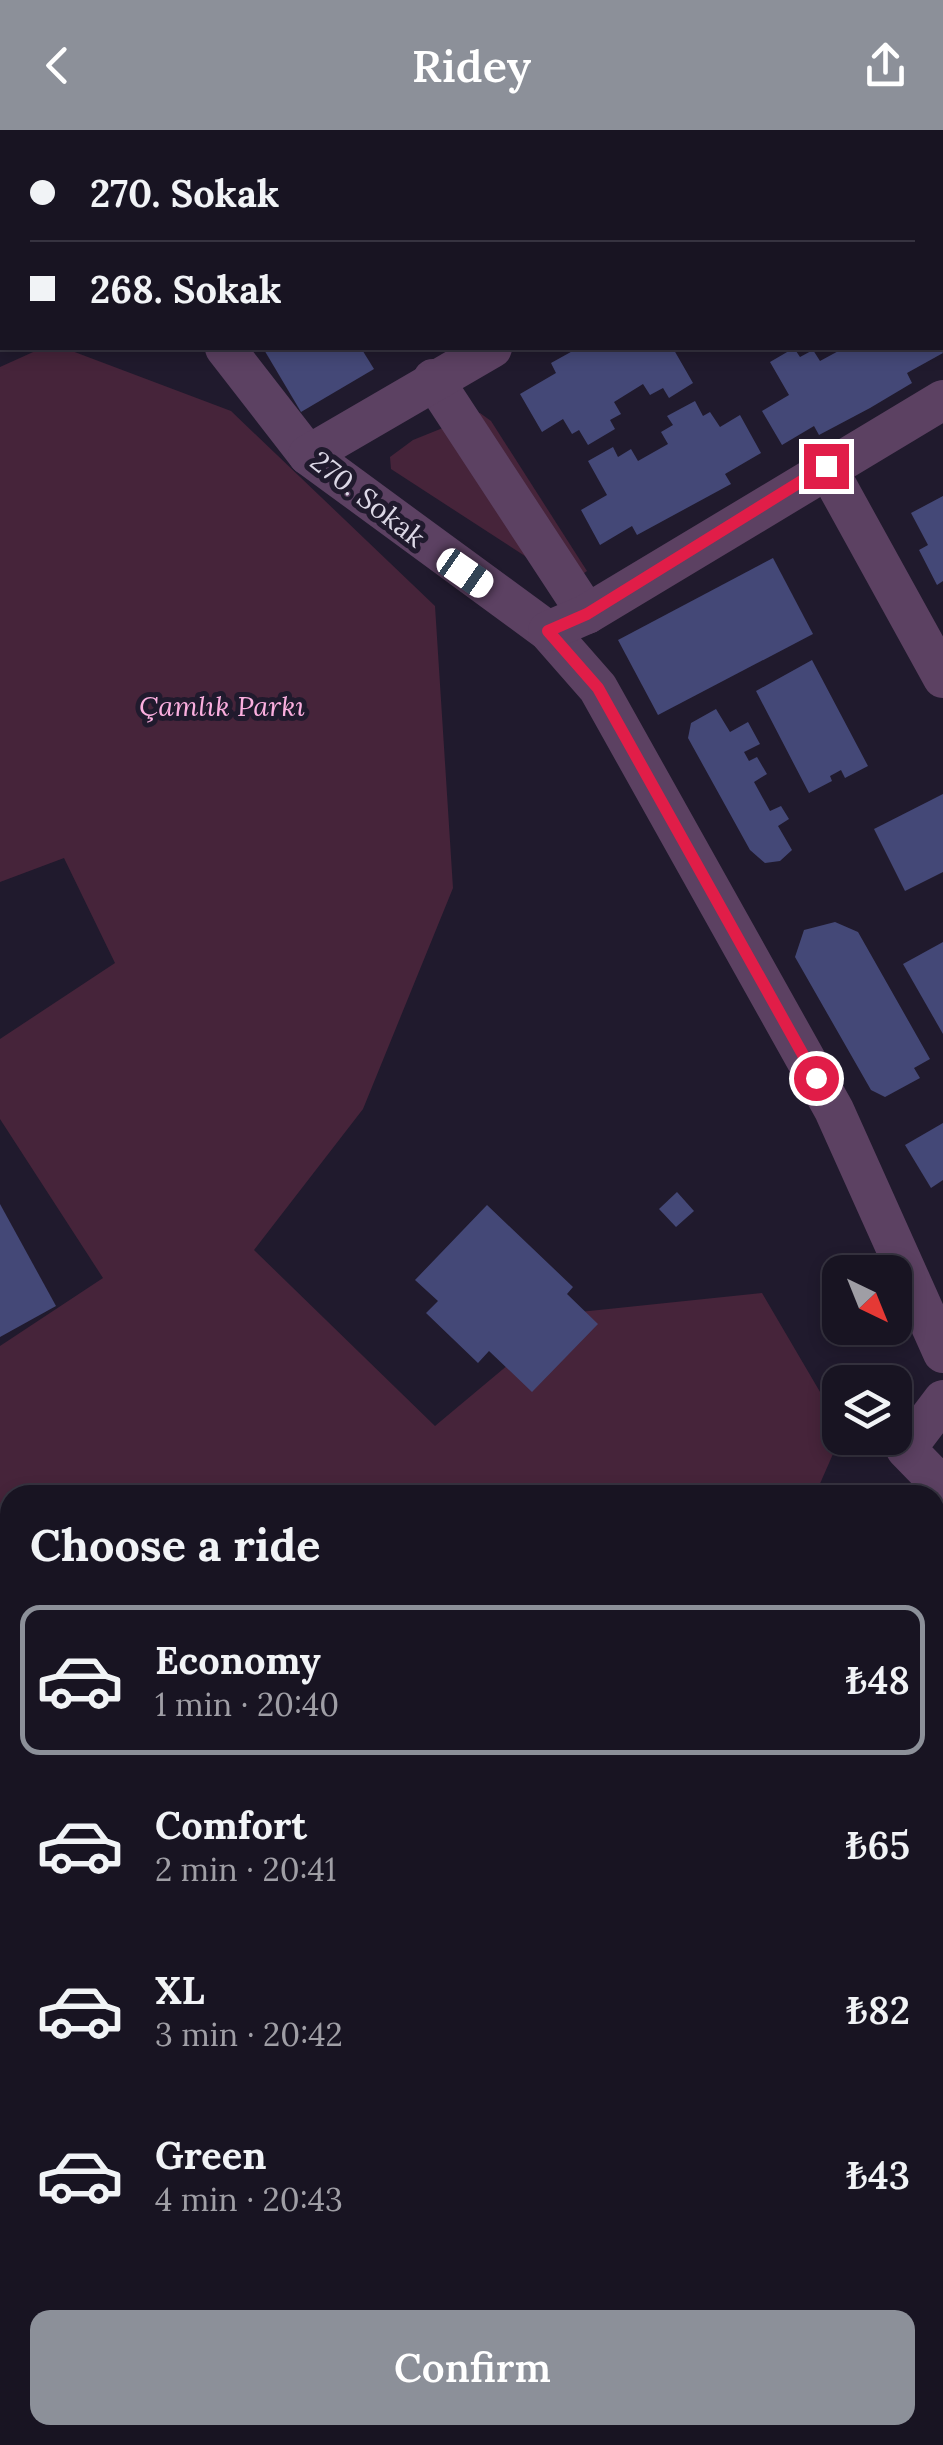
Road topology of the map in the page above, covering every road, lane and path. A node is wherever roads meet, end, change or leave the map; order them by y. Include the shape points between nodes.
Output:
1 (227, 350) edge
2 (488, 350) edge
3 (433, 379) junction
4 (943, 400) edge
5 (308, 455) junction
6 (826, 466) junction
7 (587, 614) junction
8 (548, 631) junction
9 (943, 678) edge
10 (943, 1353) edge
11 (943, 1400) edge
12 (941, 1485) edge

1 - 5 street, 270. Sokak
2 - 3 street
3 - 5 street
3 - 7 street
4 - 6 street
5 - 8 street, 270. Sokak
6 - 7 street
6 - 9 street
7 - 8 street
8 - 10 street, 270. Sokak via 598,688 834,1110
11 - 12 street via 906,1449

